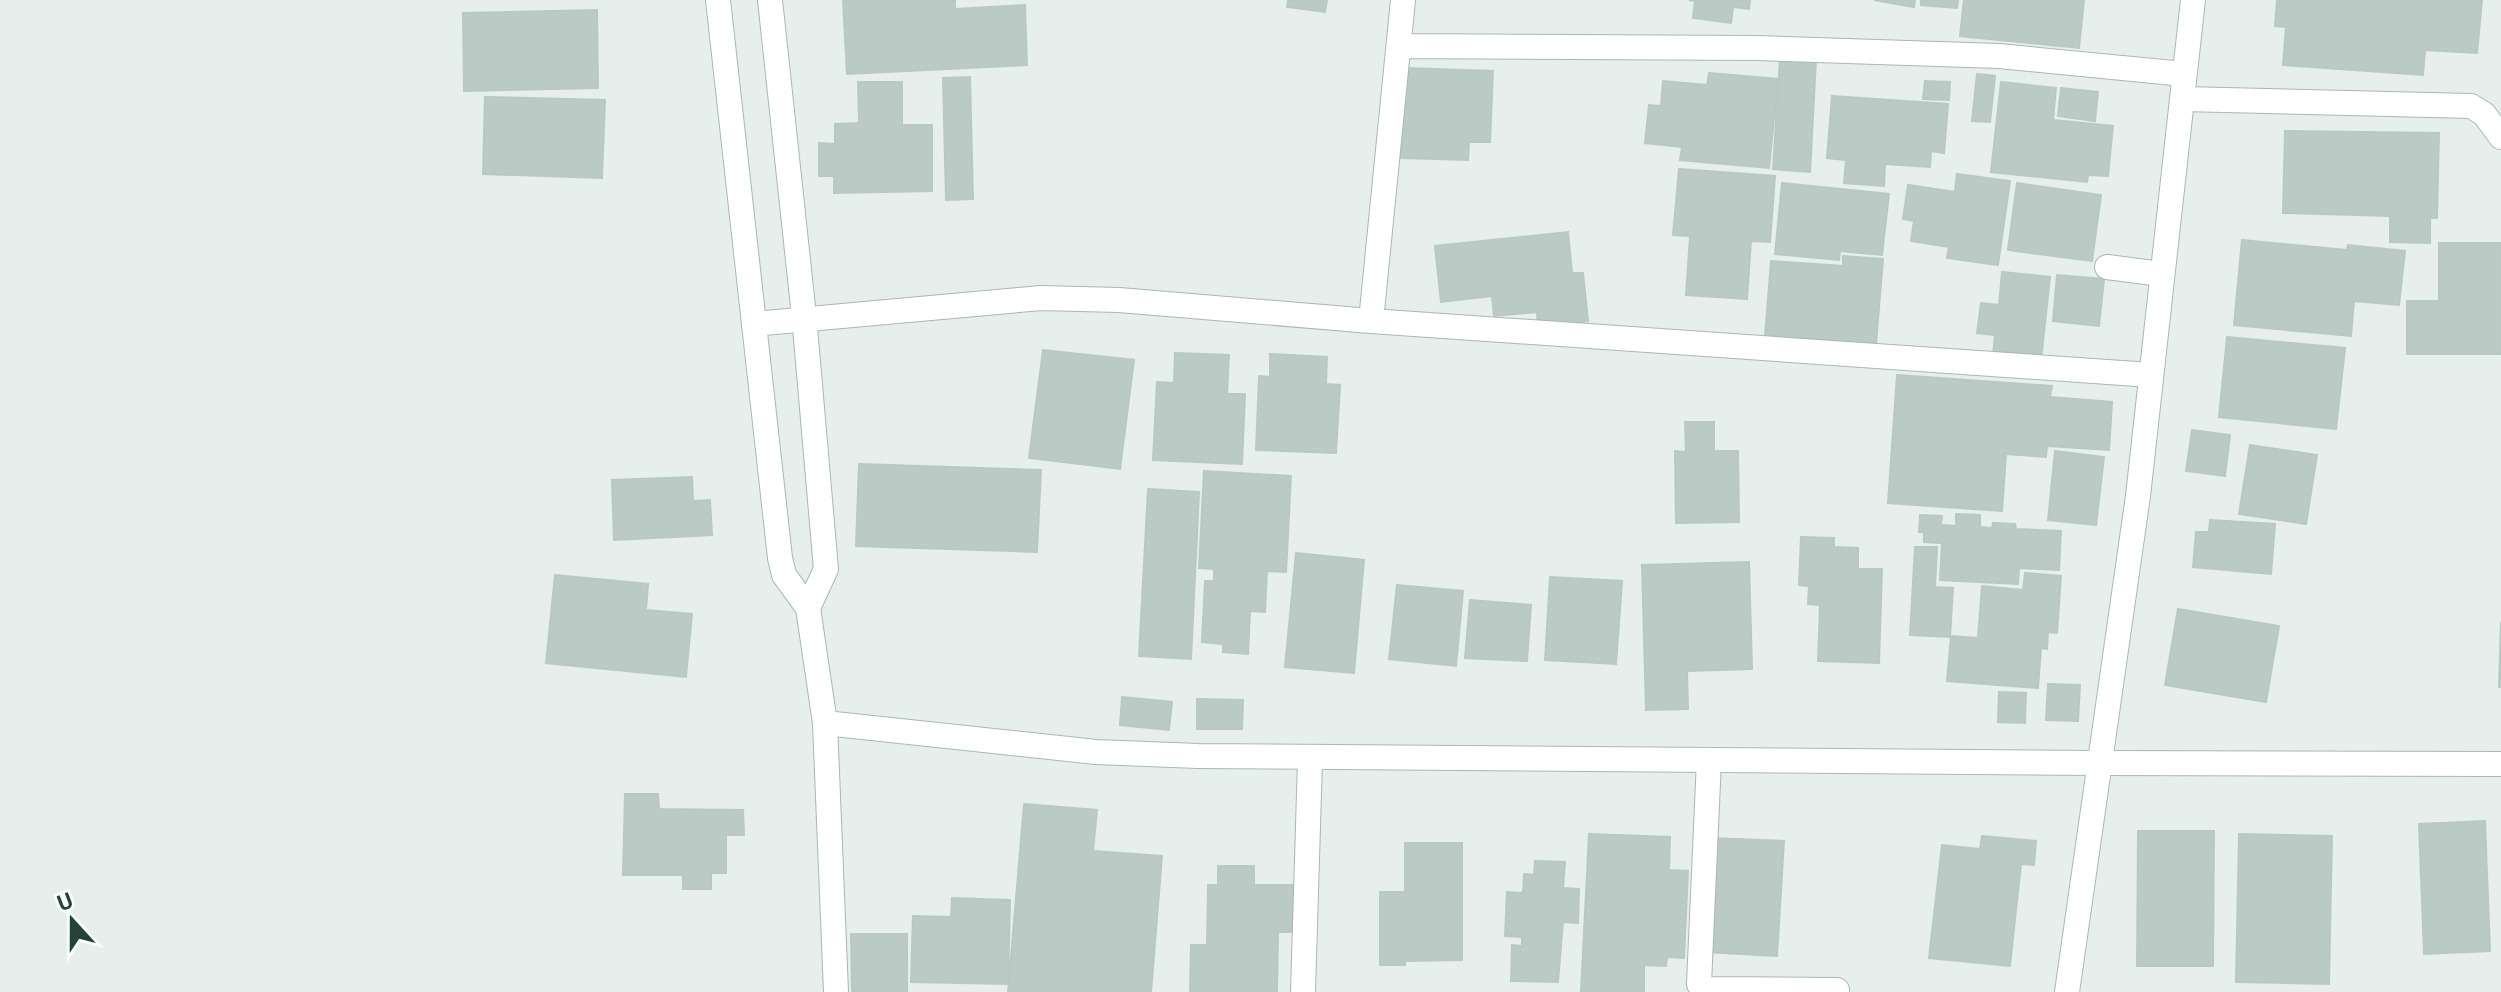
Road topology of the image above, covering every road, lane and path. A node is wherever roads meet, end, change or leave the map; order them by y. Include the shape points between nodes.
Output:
1 (718, 0) edge
2 (770, 0) edge
3 (1403, 0) edge
4 (2193, 0) edge
5 (1399, 46) junction
6 (2183, 86) junction
7 (2501, 137) edge
8 (2107, 267) dead end
9 (2161, 274) junction
10 (804, 316) junction
11 (1371, 321) junction
12 (754, 324) junction
13 (2151, 375) junction
14 (808, 608) junction
15 (825, 723) junction
16 (1310, 760) junction
17 (1709, 760) junction
18 (2098, 763) junction
19 (2501, 764) edge
20 (1837, 990) edge
21 (836, 992) edge
22 (1303, 992) edge
23 (2067, 992) edge

1 - 12 street
2 - 10 street
3 - 5 street
4 - 6 street
5 - 6 street via 1999,56
5 - 11 street
6 - 7 street via 2471,106
6 - 9 street
8 - 9 street
9 - 13 street
10 - 11 street via 1041,298
10 - 12 street
10 - 14 street via 826,569
11 - 13 street
12 - 14 street via 780,558 784,575
13 - 18 street
14 - 15 street
15 - 16 street via 1096,752
15 - 21 street
16 - 17 street
16 - 22 street
17 - 18 street
17 - 20 street via 1699,984 1707,989
18 - 19 street
18 - 23 street

